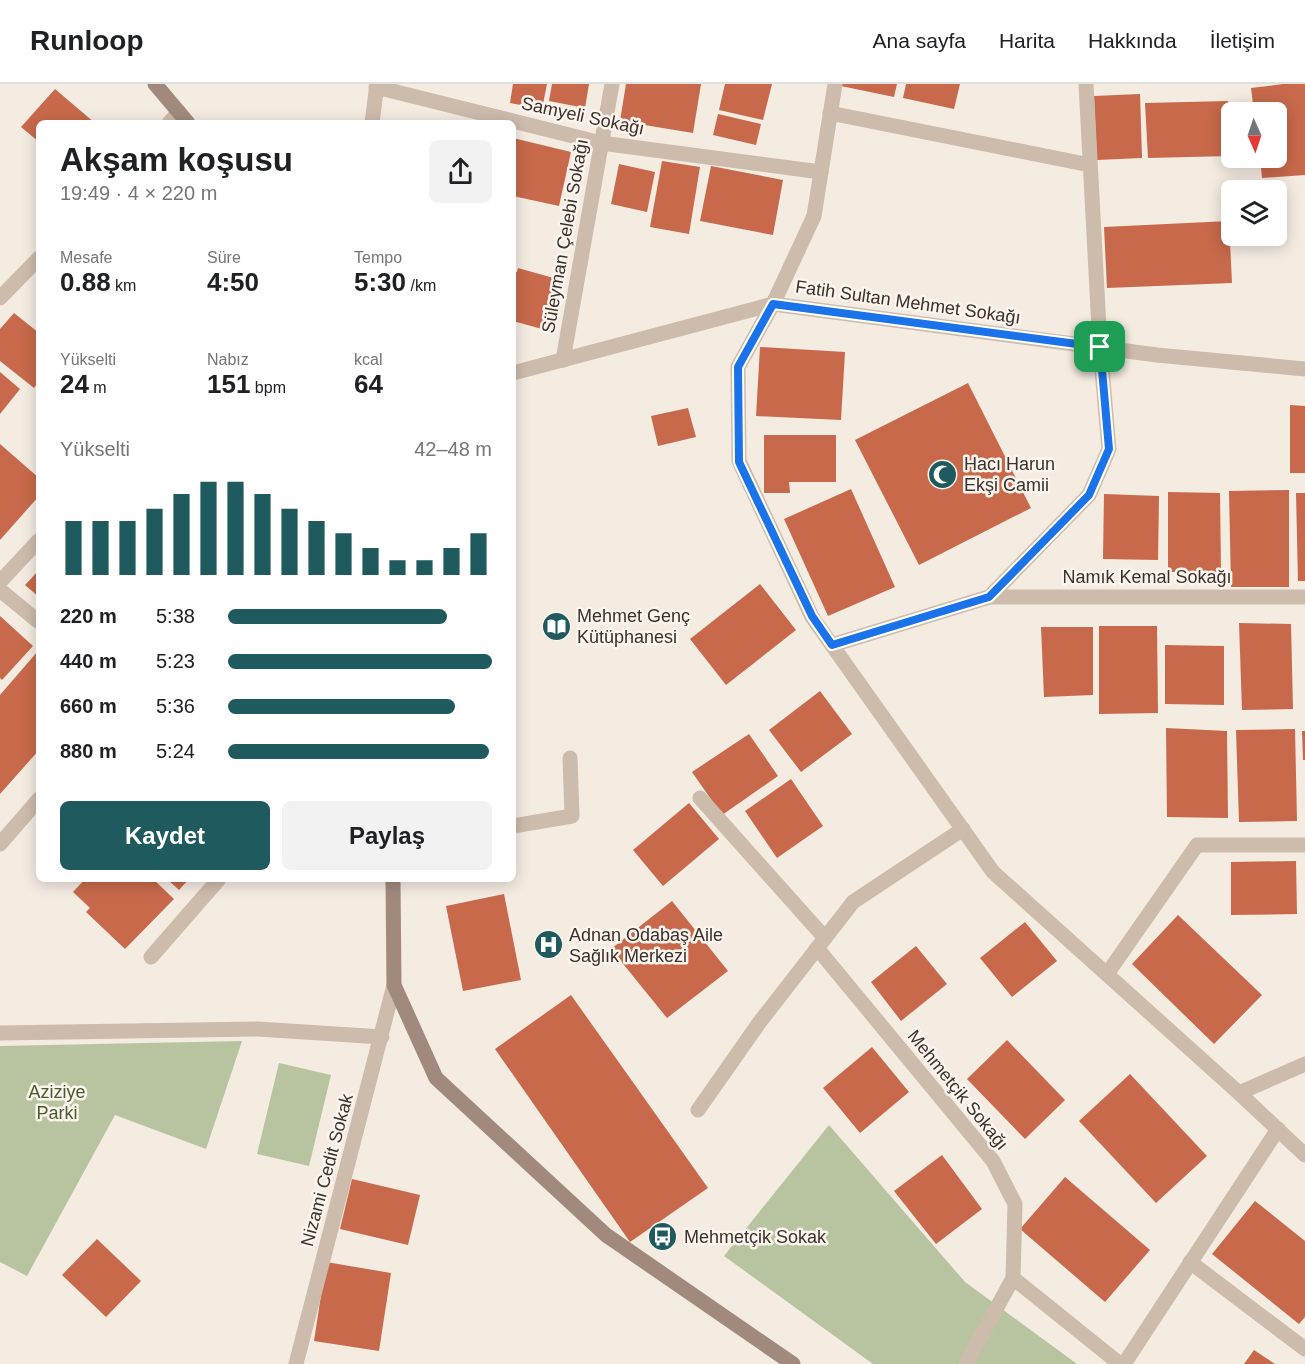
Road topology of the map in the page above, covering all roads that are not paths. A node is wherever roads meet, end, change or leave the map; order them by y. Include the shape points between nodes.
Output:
1 (155, 84) edge
2 (612, 84) edge
3 (834, 84) edge
4 (1086, 84) edge
5 (376, 86) edge
6 (830, 113) junction
7 (178, 119) edge
8 (372, 120) edge
9 (510, 120) edge
10 (516, 121) edge
11 (601, 143) junction
12 (1090, 165) junction
13 (821, 172) junction
14 (36, 261) edge
15 (0, 298) edge
16 (773, 304) junction
17 (1100, 347) junction
18 (563, 360) junction
19 (1305, 369) edge
20 (516, 372) edge
21 (36, 543) edge
22 (0, 582) edge
23 (0, 590) edge
24 (989, 597) junction
25 (1305, 597) edge
26 (36, 620) edge
27 (832, 645) junction
28 (570, 758) dead end
29 (700, 798) dead end
30 (36, 802) edge
31 (516, 825) edge
32 (963, 829) junction
33 (0, 844) edge
34 (1305, 844) edge
35 (216, 882) edge
36 (395, 882) edge
37 (821, 943) junction
38 (152, 957) dead end
39 (1107, 974) junction
40 (394, 985) junction
41 (0, 1033) edge
42 (382, 1037) junction
43 (1305, 1064) edge
44 (1239, 1094) junction
45 (698, 1110) dead end
46 (1278, 1129) junction
47 (1305, 1155) edge
48 (1190, 1262) junction
49 (1013, 1278) junction
50 (1305, 1349) edge
51 (296, 1364) edge
52 (793, 1364) edge
53 (966, 1364) edge
54 (1122, 1364) edge

1 - 7 main road
2 - 11 street, Süleyman Çelebi Sokağı
3 - 6 street
4 - 12 street
5 - 8 street
5 - 9 street, Samyeli Sokağı
6 - 12 street
6 - 13 street
10 - 11 street, Samyeli Sokağı
11 - 13 street, Samyeli Sokağı
11 - 18 street, Süleyman Çelebi Sokağı
12 - 17 street
13 - 16 street via 814,216
14 - 15 street
16 - 17 street, Fatih Sultan Mehmet Sokağı
16 - 18 street, Fatih Sultan Mehmet Sokağı
16 - 27 street via 738,367 739,462 812,616
17 - 19 street, Fatih Sultan Mehmet Sokağı
17 - 24 street via 1109,449 1089,495
18 - 20 street, Fatih Sultan Mehmet Sokağı
21 - 22 street
23 - 26 street
24 - 25 street, Namık Kemal Sokağı
24 - 27 street
27 - 32 street
28 - 31 street via 572,816
29 - 37 street, Mehmetçik Sokağı
30 - 33 street
32 - 37 street via 853,902
32 - 39 street via 993,872
34 - 39 street via 1197,845
35 - 38 street
36 - 40 main road
37 - 45 street
37 - 49 street, Mehmetçik Sokağı via 993,1161 1015,1204
39 - 44 street
40 - 42 street, Nizami Cedit Sokak
40 - 52 main road via 436,1078 606,1235
41 - 42 street via 258,1029
42 - 51 street, Nizami Cedit Sokak
43 - 44 street
44 - 46 street
46 - 47 street
46 - 48 street
48 - 50 street
48 - 54 street
49 - 53 street
49 - 54 street

